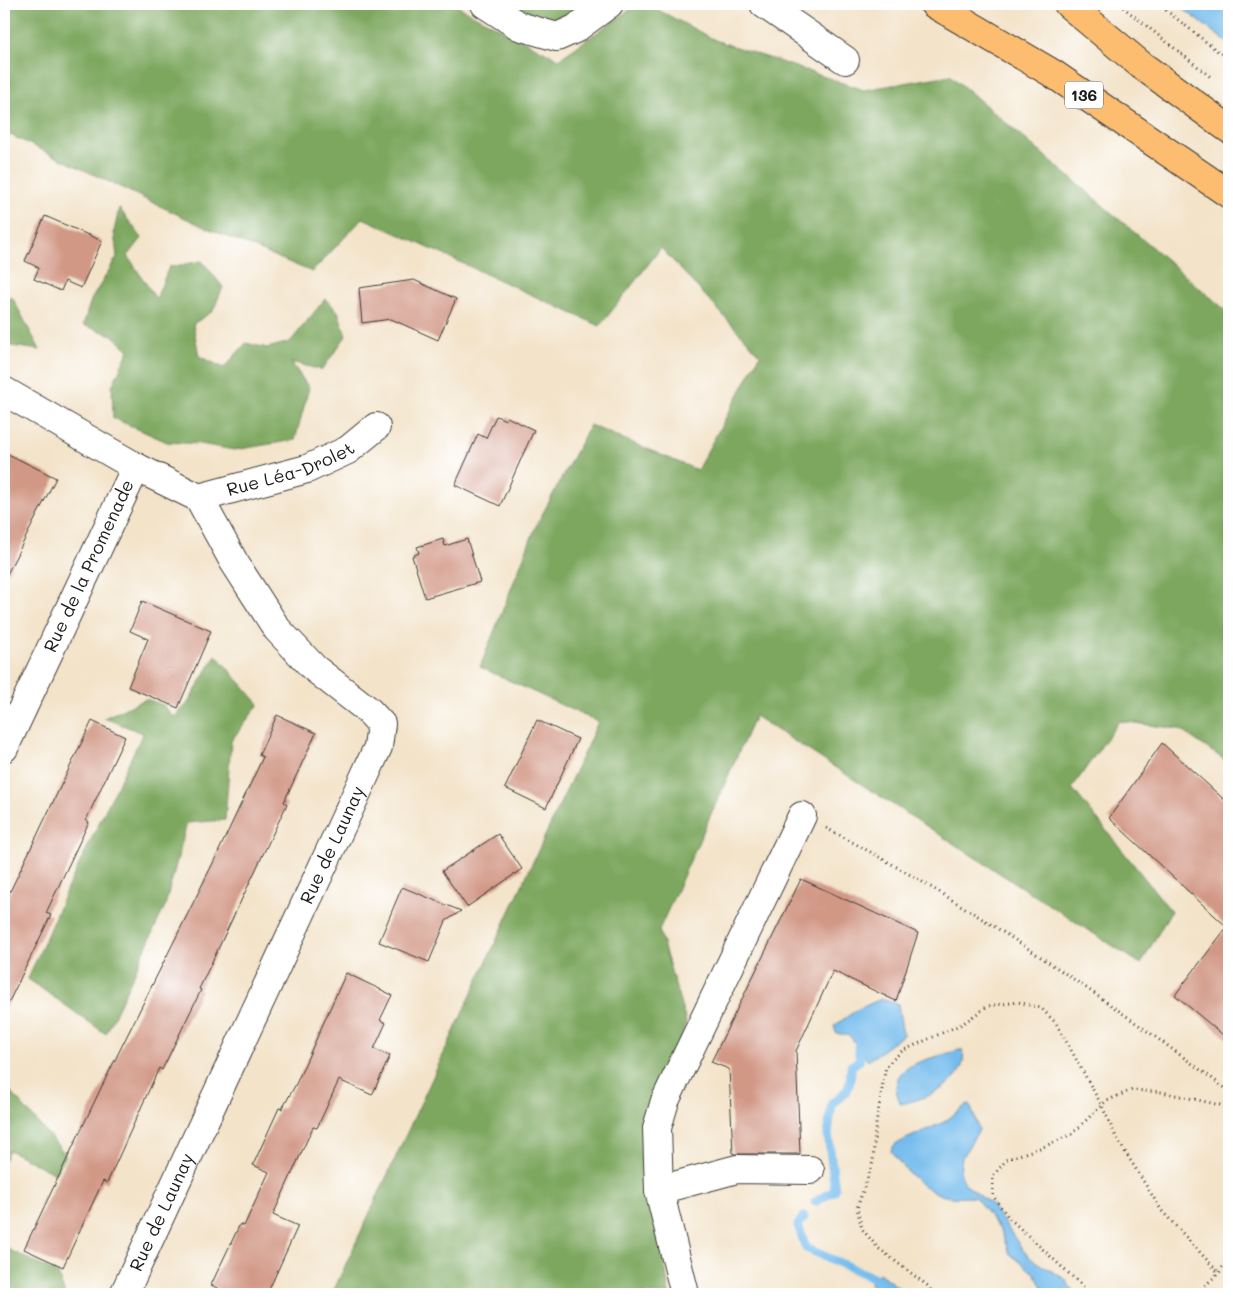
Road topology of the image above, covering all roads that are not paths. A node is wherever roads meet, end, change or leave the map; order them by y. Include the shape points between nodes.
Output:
1 (485, 4) edge
2 (609, 4) edge
3 (764, 4) edge
4 (934, 4) edge
5 (1068, 4) edge
6 (845, 60) dead end
7 (1229, 129) edge
8 (1229, 194) edge
9 (4, 391) edge
10 (376, 427) dead end
11 (136, 467) junction
12 (199, 498) junction
13 (4, 748) edge
14 (802, 816) road end
15 (810, 1170) dead end
16 (658, 1190) junction
17 (124, 1294) edge
18 (685, 1294) edge

1 - 2 street via 519,26 556,37 575,29
3 - 6 street
4 - 8 main road, 136 via 1052,73
5 - 7 main road via 1141,65
9 - 11 street, Rue de la Promenade
10 - 12 street, Rue Léa-Drolet via 348,450 307,469
11 - 12 street
11 - 13 street, Rue de la Promenade
12 - 17 street, Rue de Launay via 234,562 277,628 314,668 381,724 378,747
14 - 16 street via 665,1101 657,1128
15 - 16 street via 737,1169
16 - 18 street

